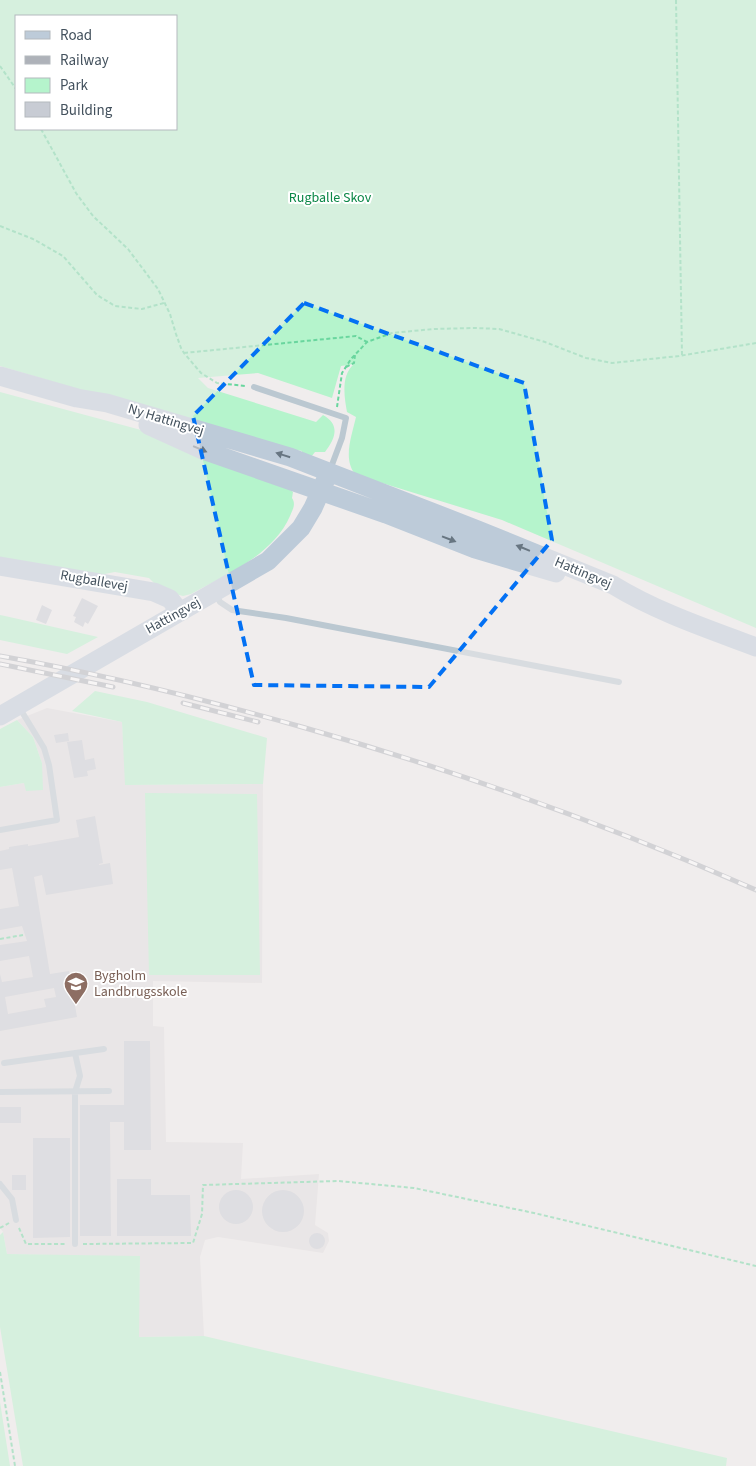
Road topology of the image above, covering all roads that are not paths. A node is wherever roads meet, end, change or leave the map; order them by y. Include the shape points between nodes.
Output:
1 (0, 376) edge
2 (254, 387) road end
3 (77, 398) junction
4 (329, 472) junction
5 (321, 491) junction
6 (478, 530) junction
7 (0, 566) edge
8 (215, 593) junction
9 (631, 596) junction
10 (180, 612) junction
11 (756, 647) edge
12 (619, 682) dead end
13 (24, 702) junction
14 (0, 716) edge
15 (0, 830) edge
16 (104, 1049) dead end
17 (75, 1053) junction
18 (4, 1064) dead end
19 (109, 1091) dead end
20 (0, 1092) edge
21 (75, 1092) junction
22 (0, 1184) edge
23 (16, 1220) road end
24 (75, 1244) road end

1 - 3 street, Ny Hattingvej
2 - 4 lane via 346,418
4 -> 3 street, Ny Hattingvej via 290,457 107,402
3 -> 5 street, Hattingvej via 203,450
4 - 5 street, Hattingvej
4 - 6 street, Hattingvej
5 - 6 street via 332,485 339,486 436,521
5 - 8 street, Hattingvej via 301,528 268,561
5 -> 9 street, Hattingvej via 475,549
9 -> 6 street, Hattingvej via 613,585
7 - 10 street, Rugballevej via 154,592 170,599
8 - 10 street, Hattingvej
8 - 12 lane via 220,602 232,610
9 - 11 street, Hattingvej
10 - 13 street, Hattingvej
13 - 14 street, Hattingvej
13 - 15 lane via 50,765 57,820
16 - 17 lane
17 - 18 lane
17 - 21 lane via 80,1076
19 - 21 lane
20 - 21 lane
21 - 24 lane
22 - 23 lane via 12,1199

